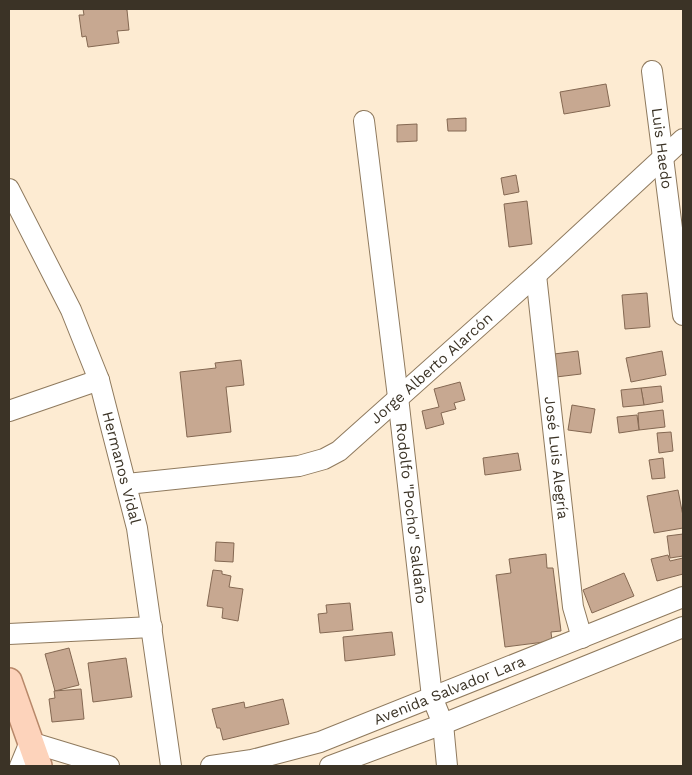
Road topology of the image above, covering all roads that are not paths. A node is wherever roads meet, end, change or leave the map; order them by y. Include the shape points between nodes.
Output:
1 (652, 71) dead end
2 (364, 121) dead end
3 (683, 139) edge
4 (663, 158) junction
5 (9, 189) edge
6 (678, 224) edge
7 (536, 275) junction
8 (683, 315) edge
9 (99, 380) junction
10 (398, 396) junction
11 (9, 411) edge
12 (127, 484) junction
13 (683, 597) edge
14 (152, 627) junction
15 (683, 628) edge
16 (9, 634) edge
17 (582, 638) junction
18 (9, 681) edge
19 (432, 697) junction
20 (13, 707) edge
21 (443, 724) junction
22 (30, 742) junction
23 (20, 766) edge
24 (39, 766) edge
25 (109, 766) edge
26 (171, 766) edge
27 (211, 766) edge
28 (330, 766) edge
29 (448, 766) edge

1 - 4 street, Luis Haedo
2 - 10 street, Rodolfo "Pocho" Saldaño
3 - 4 street, Jorge Alberto Alarcón
4 - 6 street, Luis Haedo
4 - 7 street, Jorge Alberto Alarcón
5 - 9 street, Hermanos Vidal via 71,310
6 - 8 street, Luis Haedo
7 - 10 street, Jorge Alberto Alarcón
7 - 17 street, José Luis Alegría via 573,607
9 - 11 street
9 - 12 street, Hermanos Vidal
10 - 12 street, Jorge Alberto Alarcón via 339,450 324,459 299,466
10 - 19 street, Rodolfo "Pocho" Saldaño
12 - 14 street, Hermanos Vidal
13 - 17 street, Avenida Salvador Lara
14 - 16 street
14 - 26 street, Hermanos Vidal
15 - 21 street, Avenida Salvador Lara
17 - 19 street, Avenida Salvador Lara
18 - 20 main road
19 - 21 street, Rodolfo "Pocho" Saldaño
19 - 27 street, Avenida Salvador Lara via 320,742 252,760
20 - 22 main road
21 - 28 street, Avenida Salvador Lara
21 - 29 street, Rodolfo "Pocho" Saldaño
22 - 23 street
22 - 24 main road
22 - 25 street

